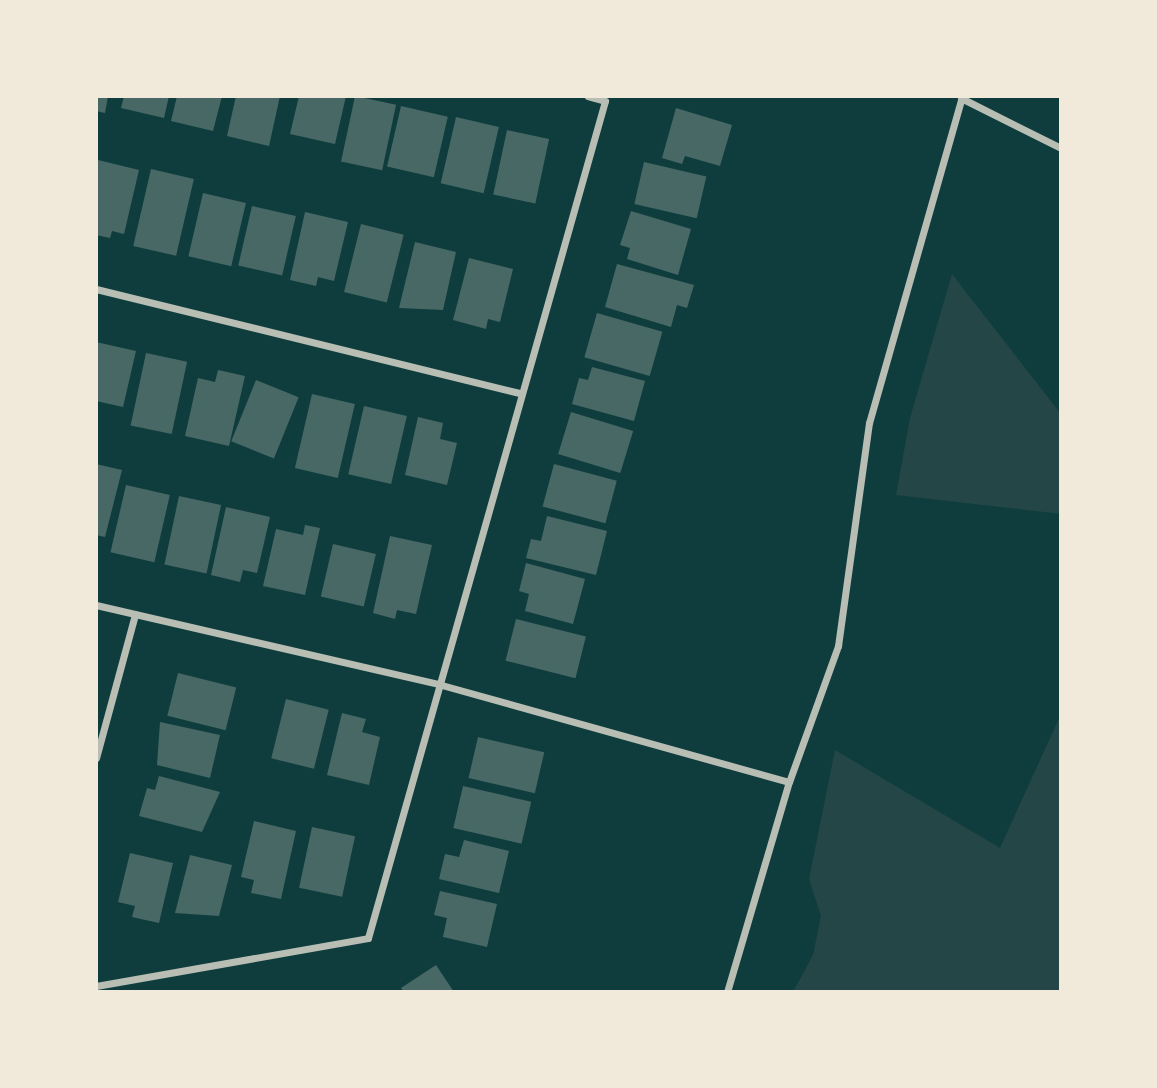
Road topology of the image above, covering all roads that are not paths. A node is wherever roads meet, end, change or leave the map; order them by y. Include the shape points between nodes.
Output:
1 (589, 96) edge
2 (961, 97) edge
3 (1061, 148) edge
4 (96, 289) edge
5 (518, 393) junction
6 (96, 605) edge
7 (135, 614) junction
8 (438, 684) junction
9 (96, 758) edge
10 (789, 782) junction
11 (96, 986) edge
12 (727, 992) edge

1 - 5 street via 606,101
2 - 3 street
2 - 10 street via 869,423 838,646
4 - 5 street
5 - 8 street
6 - 7 street
7 - 8 street
7 - 9 street
8 - 10 street
8 - 11 street via 368,938
10 - 12 street

